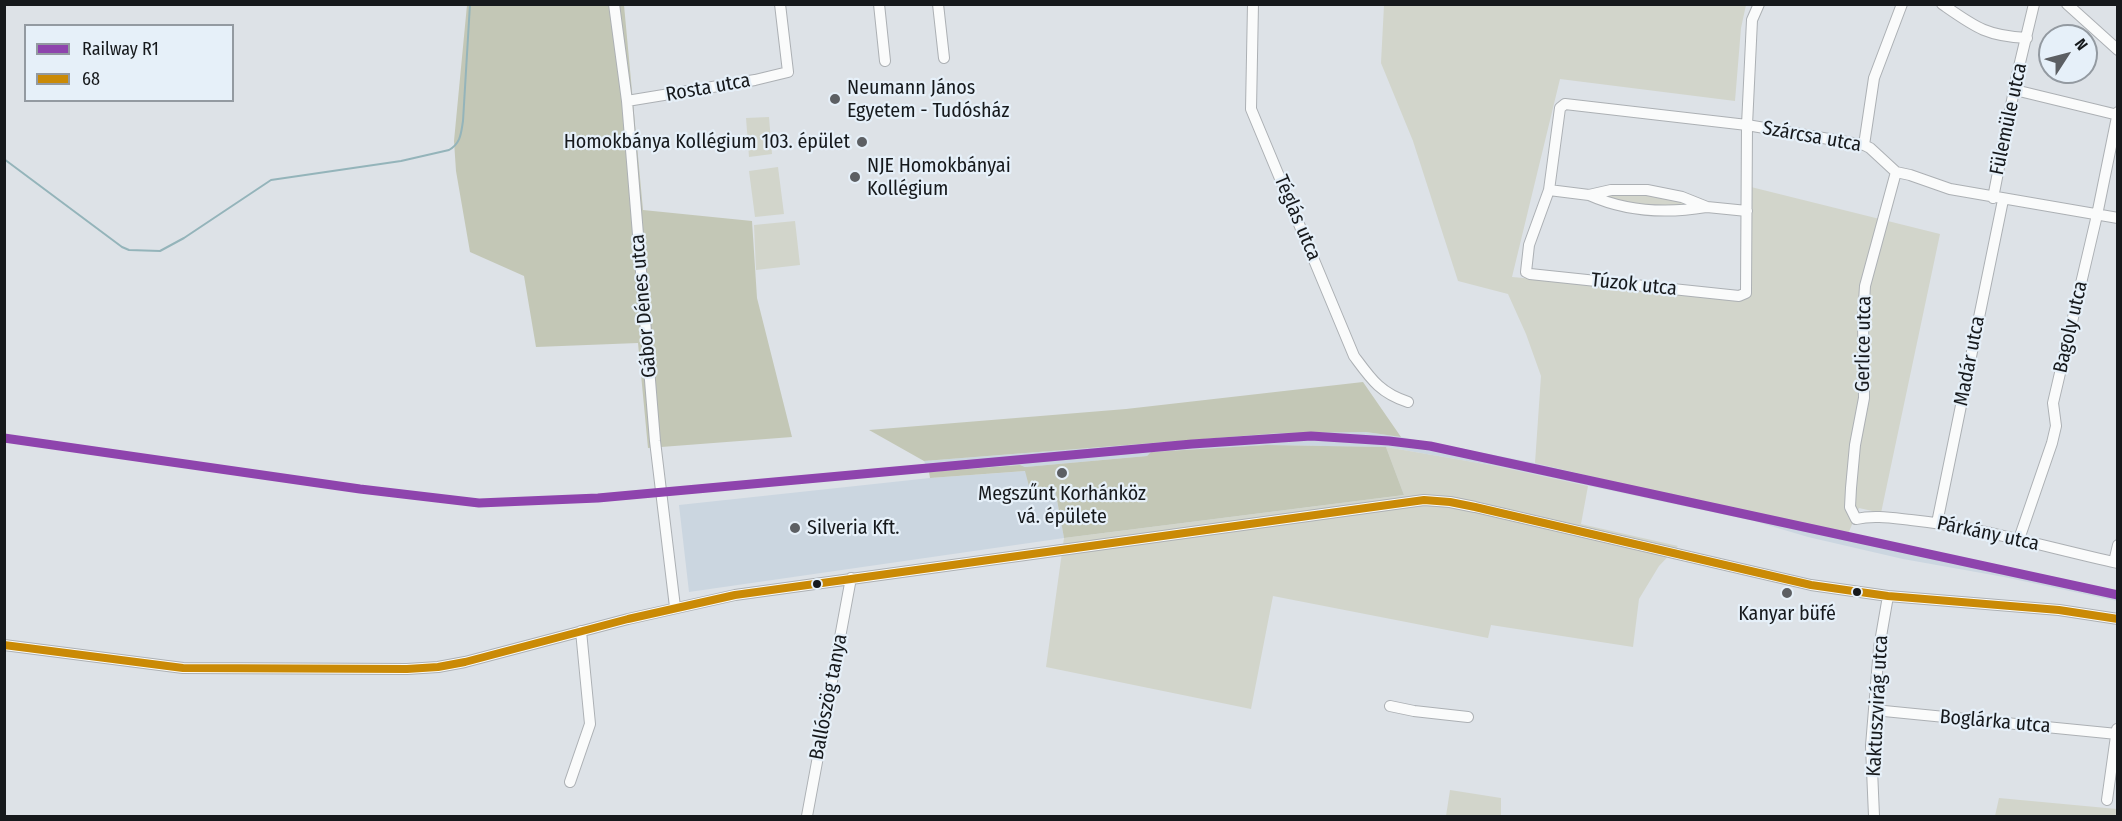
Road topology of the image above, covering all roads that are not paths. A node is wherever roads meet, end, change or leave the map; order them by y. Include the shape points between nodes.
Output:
1 (614, 4) edge
2 (780, 4) edge
3 (879, 4) edge
4 (938, 4) edge
5 (1253, 4) edge
6 (1759, 4) edge
7 (1902, 4) edge
8 (1942, 4) edge
9 (2034, 4) edge
10 (2067, 4) edge
11 (2027, 38) junction
12 (2118, 50) edge
13 (944, 58) dead end
14 (885, 61) dead end
15 (2014, 90) junction
16 (627, 101) junction
17 (1565, 104) joint
18 (2117, 114) edge
19 (1747, 126) junction
20 (1864, 145) junction
21 (1896, 172) junction
22 (1549, 190) junction
23 (1589, 195) junction
24 (1998, 199) junction
25 (1707, 207) junction
26 (1747, 211) junction
27 (2097, 215) junction
28 (2118, 218) edge
29 (1408, 402) dead end
30 (1856, 519) joint
31 (1937, 522) junction
32 (2019, 539) junction
33 (2118, 545) edge
34 (2116, 563) edge
35 (851, 578) junction
36 (1888, 596) junction
37 (675, 608) junction
38 (2118, 619) edge
39 (581, 631) junction
40 (4, 645) edge
41 (1390, 706) dead end
42 (1874, 710) junction
43 (1468, 717) dead end
44 (2118, 728) edge
45 (2117, 734) edge
46 (570, 782) dead end
47 (2107, 800) dead end
48 (807, 816) edge
49 (1874, 816) edge

1 - 16 street, Gábor Dénes utca
2 - 16 street, Rosta utca via 788,72
3 - 14 street
4 - 13 street
5 - 29 street, Téglás utca via 1251,109 1354,356 1375,384
6 - 19 street, Túzok utca via 1752,20
7 - 20 street via 1874,78
8 - 11 street via 1977,28 2001,37
9 - 11 street, Fülemüle utca
10 - 12 street
11 - 15 street, Fülemüle utca
15 - 18 street
15 - 24 street, Fülemüle utca
16 - 37 street, Gábor Dénes utca via 655,441
17 - 19 street, Szárcsa utca
17 - 22 street, Túzok utca via 1560,108
18 - 27 street, Bagoly utca
19 - 20 street, Szárcsa utca
19 - 26 street, Túzok utca
20 - 21 street, Szárcsa utca
21 - 24 street, Szárcsa utca
21 - 30 street, Gerlice utca via 1865,286 1864,398 1850,507
22 - 23 street
22 - 26 street, Túzok utca via 1529,245 1526,272 1530,274 1739,296 1746,293 1747,285
23 - 25 street via 1643,211
23 - 25 street via 1611,190 1647,190
24 - 27 street, Szárcsa utca
24 - 31 street, Madár utca
25 - 26 street
27 - 28 street, Szárcsa utca
27 - 32 street, Bagoly utca via 2053,403 2056,426 2052,443
30 - 31 street, Párkány utca via 1870,516
31 - 32 street, Párkány utca
32 - 34 street, Párkány utca
33 - 34 street
35 - 36 street via 1424,500 1475,507 1811,585
35 - 37 street
35 - 48 street, Ballószög tanya
36 - 38 street via 2060,610
36 - 42 street, Kaktuszvirág utca
37 - 39 street
39 - 40 street via 465,663 407,669 183,668
39 - 46 street via 590,724
41 - 43 street
42 - 45 street, Boglárka utca
42 - 49 street, Kaktuszvirág utca
44 - 45 street
45 - 47 street

